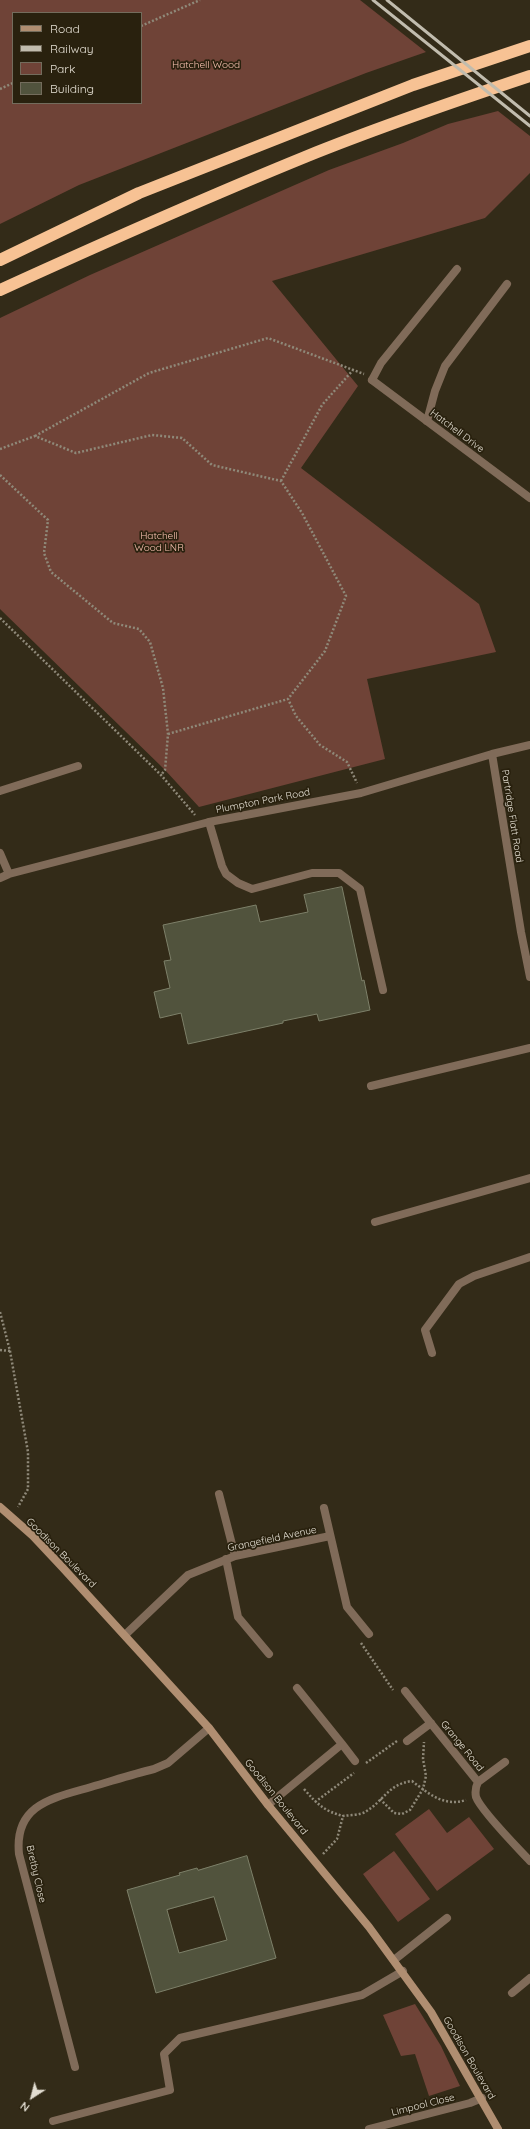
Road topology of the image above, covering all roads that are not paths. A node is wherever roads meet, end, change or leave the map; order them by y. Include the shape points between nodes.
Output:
1 (530, 46) edge
2 (530, 76) edge
3 (0, 260) edge
4 (457, 269) dead end
5 (507, 284) dead end
6 (0, 290) edge
7 (428, 421) junction
8 (530, 498) edge
9 (530, 745) edge
10 (492, 754) junction
11 (78, 766) dead end
12 (0, 790) edge
13 (205, 823) junction
14 (0, 853) edge
15 (9, 874) junction
16 (0, 878) edge
17 (530, 977) edge
18 (383, 990) dead end
19 (530, 1048) edge
20 (371, 1086) dead end
21 (530, 1178) edge
22 (375, 1222) dead end
23 (530, 1257) edge
24 (432, 1353) dead end
25 (219, 1494) dead end
26 (0, 1507) edge
27 (324, 1508) dead end
28 (330, 1536) junction
29 (235, 1556) junction
30 (226, 1559) junction
31 (126, 1634) junction
32 (369, 1634) road end
33 (269, 1654) dead end
34 (297, 1688) dead end
35 (405, 1691) road end
36 (431, 1723) junction
37 (209, 1728) junction
38 (408, 1741) road end
39 (342, 1744) junction
40 (505, 1762) dead end
41 (358, 1764) road end
42 (478, 1782) junction
43 (268, 1805) junction
44 (530, 1861) edge
45 (447, 1918) dead end
46 (394, 1960) junction
47 (403, 1971) junction
48 (530, 1978) edge
49 (512, 1993) dead end
50 (75, 2067) dead end
51 (482, 2098) junction
52 (53, 2121) dead end
53 (369, 2129) edge
54 (498, 2129) edge

1 - 3 highway via 413,85 139,193
2 - 6 highway via 440,106 307,157 151,221
4 - 7 street, Hatchell Drive via 381,363 372,380
5 - 7 street via 445,366 435,391
7 - 8 street, Hatchell Drive
9 - 10 street, Plumpton Park Road
10 - 13 street, Plumpton Park Road via 361,793
10 - 17 street, Partridge Flatt Road
11 - 12 street
13 - 15 street, Plumpton Park Road
13 - 18 street via 226,874 252,889 312,873 339,873 360,888
14 - 15 street
15 - 16 street, Plumpton Park Road
19 - 20 street
21 - 22 street
23 - 24 street via 474,1276 459,1284 425,1330
25 - 29 street
26 - 31 street, Goodison Boulevard via 33,1536
27 - 28 street, Grangefield Avenue
28 - 29 street, Grangefield Avenue
28 - 32 street, Grangefield Avenue via 347,1607
29 - 30 street, Grangefield Avenue
30 - 31 street, Grangefield Avenue via 188,1575
30 - 33 street via 238,1617
31 - 37 street, Goodison Boulevard
34 - 39 street
35 - 36 street, Grange Road
36 - 38 street, Grange Road
36 - 42 street, Grange Road
37 - 43 street, Goodison Boulevard
37 - 50 street, Bretby Close via 168,1763 154,1770 46,1800 27,1818 20,1832 20,1854
39 - 41 street
39 - 43 street
40 - 42 street, Grange Road
42 - 44 street, Grange Road via 476,1796
43 - 46 street, Goodison Boulevard
45 - 46 street
46 - 47 street, Goodison Boulevard
47 - 51 street, Goodison Boulevard via 431,2012
47 - 52 street via 362,1995 180,2038 164,2054 170,2090
48 - 49 street
51 - 53 street, Limpool Close
51 - 54 street, Goodison Boulevard

